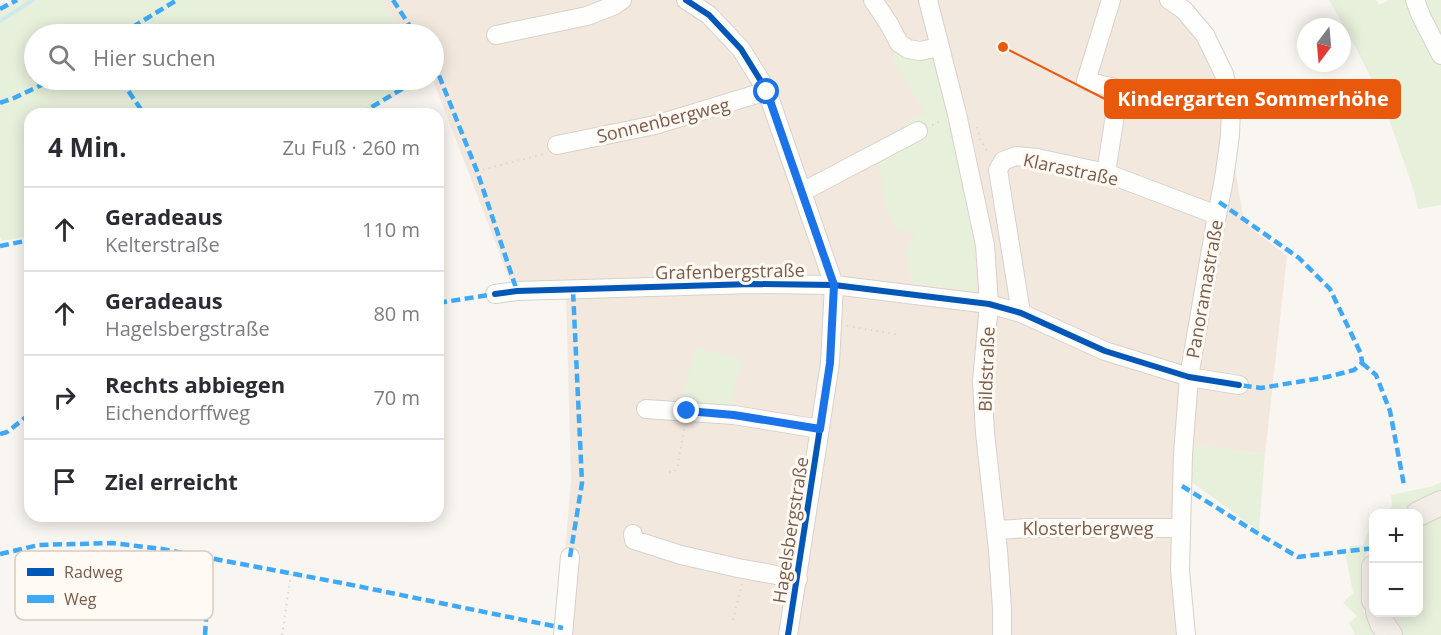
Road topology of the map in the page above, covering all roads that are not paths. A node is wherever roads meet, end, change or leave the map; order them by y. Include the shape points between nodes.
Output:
1 (622, 0) edge
2 (686, 0) edge
3 (873, 0) edge
4 (928, 0) edge
5 (1111, 0) edge
6 (1169, 0) edge
7 (1415, 0) edge
8 (496, 35) dead end
9 (939, 47) junction
10 (1441, 55) edge
11 (767, 92) junction
12 (918, 131) road end
13 (558, 145) road end
14 (1106, 173) junction
15 (802, 192) junction
16 (1216, 215) junction
17 (834, 285) junction
18 (495, 294) dead end
19 (989, 304) junction
20 (1021, 314) junction
21 (1189, 377) junction
22 (1239, 385) dead end
23 (646, 409) dead end
24 (820, 429) junction
25 (1441, 502) edge
26 (1423, 512) edge
27 (1181, 528) junction
28 (996, 530) junction
29 (633, 534) dead end
30 (570, 557) dead end
31 (798, 579) junction
32 (1380, 617) edge
33 (563, 635) edge
34 (788, 635) edge
35 (1002, 635) edge
36 (1186, 635) edge
37 (1390, 635) edge

1 - 8 street via 587,16
2 - 11 street via 709,15 741,49
3 - 9 street via 899,43 908,50
4 - 9 street, Bildstraße
5 - 14 street via 1086,81 1119,89
6 - 16 street, Panoramastraße via 1184,10 1205,35 1224,74 1231,106 1230,136
7 - 10 street
9 - 19 street, Bildstraße via 985,245
11 - 13 street, Sonnenbergweg via 655,125
11 - 15 street
12 - 15 street
14 - 16 street, Klarastraße
14 - 20 street, Klarastraße via 1037,158 1017,156 1003,161 998,170
15 - 17 street
16 - 21 street, Panoramastraße
17 - 18 street, Grafenbergstraße via 752,284
17 - 19 street, Grafenbergstraße
17 - 24 street, Hagelsbergstraße via 830,363
19 - 20 street, Grafenbergstraße
19 - 28 street, Bildstraße via 982,381
20 - 21 street, Grafenbergstraße via 1106,351
21 - 22 street, Grafenbergstraße
21 - 27 street, Panoramastraße
23 - 24 street via 734,415
24 - 31 street, Hagelsbergstraße
25 - 26 main road
27 - 28 street, Klosterbergweg
27 - 36 street, Panoramastraße
28 - 35 street, Bildstraße
29 - 31 street via 634,540 681,555
30 - 33 street
31 - 34 street, Hagelsbergstraße
32 - 37 main road

